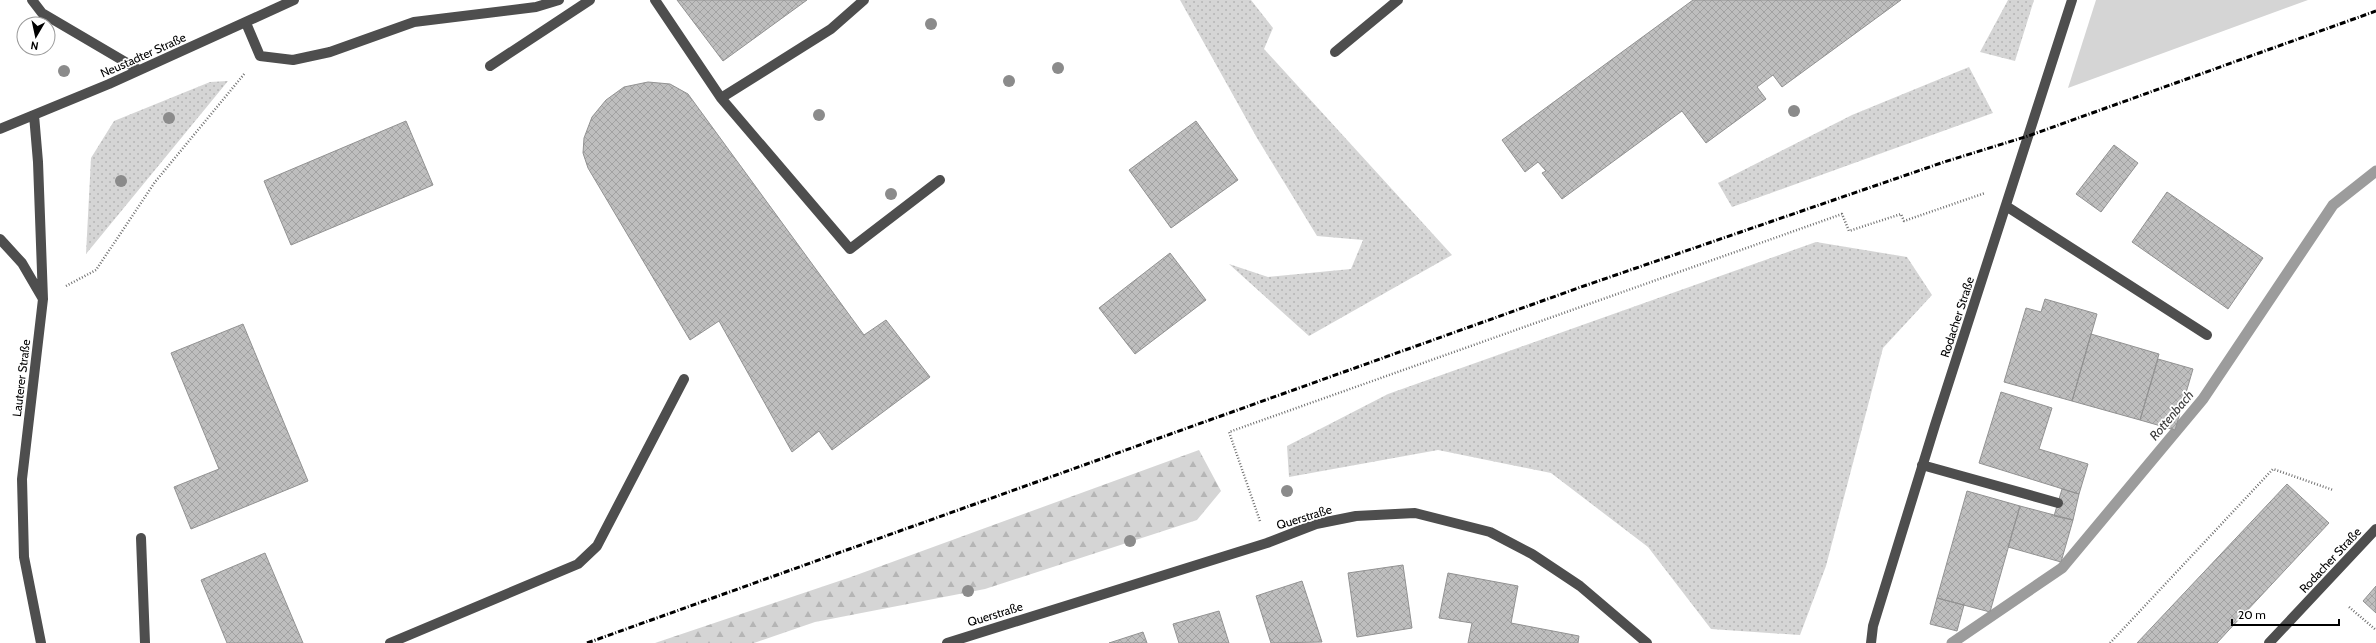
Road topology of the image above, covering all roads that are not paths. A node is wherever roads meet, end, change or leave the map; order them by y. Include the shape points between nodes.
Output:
1 (32, 0) edge
2 (294, 0) edge
3 (559, 0) edge
4 (590, 0) edge
5 (655, 0) edge
6 (864, 0) edge
7 (1398, 0) edge
8 (2072, 0) edge
9 (246, 23) junction
10 (1335, 52) dead end
11 (490, 66) dead end
12 (139, 70) junction
13 (721, 98) junction
14 (34, 115) junction
15 (0, 129) edge
16 (940, 180) dead end
17 (2006, 206) junction
18 (0, 239) edge
19 (43, 299) junction
20 (2207, 335) dead end
21 (684, 379) dead end
22 (1922, 465) junction
23 (2058, 503) dead end
24 (2376, 529) edge
25 (141, 538) dead end
26 (41, 643) edge
27 (145, 643) edge
28 (390, 643) edge
29 (947, 643) edge
30 (1647, 643) edge
31 (1871, 643) edge
32 (2269, 643) edge

1 - 12 street via 42,13
2 - 9 street, Neustadter Straße
3 - 9 street via 536,7 414,22 330,52 293,60 260,56
4 - 11 street
5 - 13 street
6 - 13 street via 831,29
7 - 10 street
8 - 17 street, Rodacher Straße
9 - 12 street, Neustadter Straße
12 - 14 street, Neustadter Straße
13 - 16 street via 850,249
14 - 15 street, Neustadter Straße
14 - 19 street, Lauterer Straße
17 - 20 street
17 - 22 street, Rodacher Straße
18 - 19 street via 22,263
19 - 26 street, Lauterer Straße via 22,479 24,557
21 - 28 street via 596,546 578,564
22 - 23 street
22 - 31 street, Rodacher Straße via 1873,626
24 - 32 street, Rodacher Straße
25 - 27 street
29 - 30 street, Querstraße via 1267,543 1316,524 1356,516 1415,513 1490,532 1532,554 1580,586

